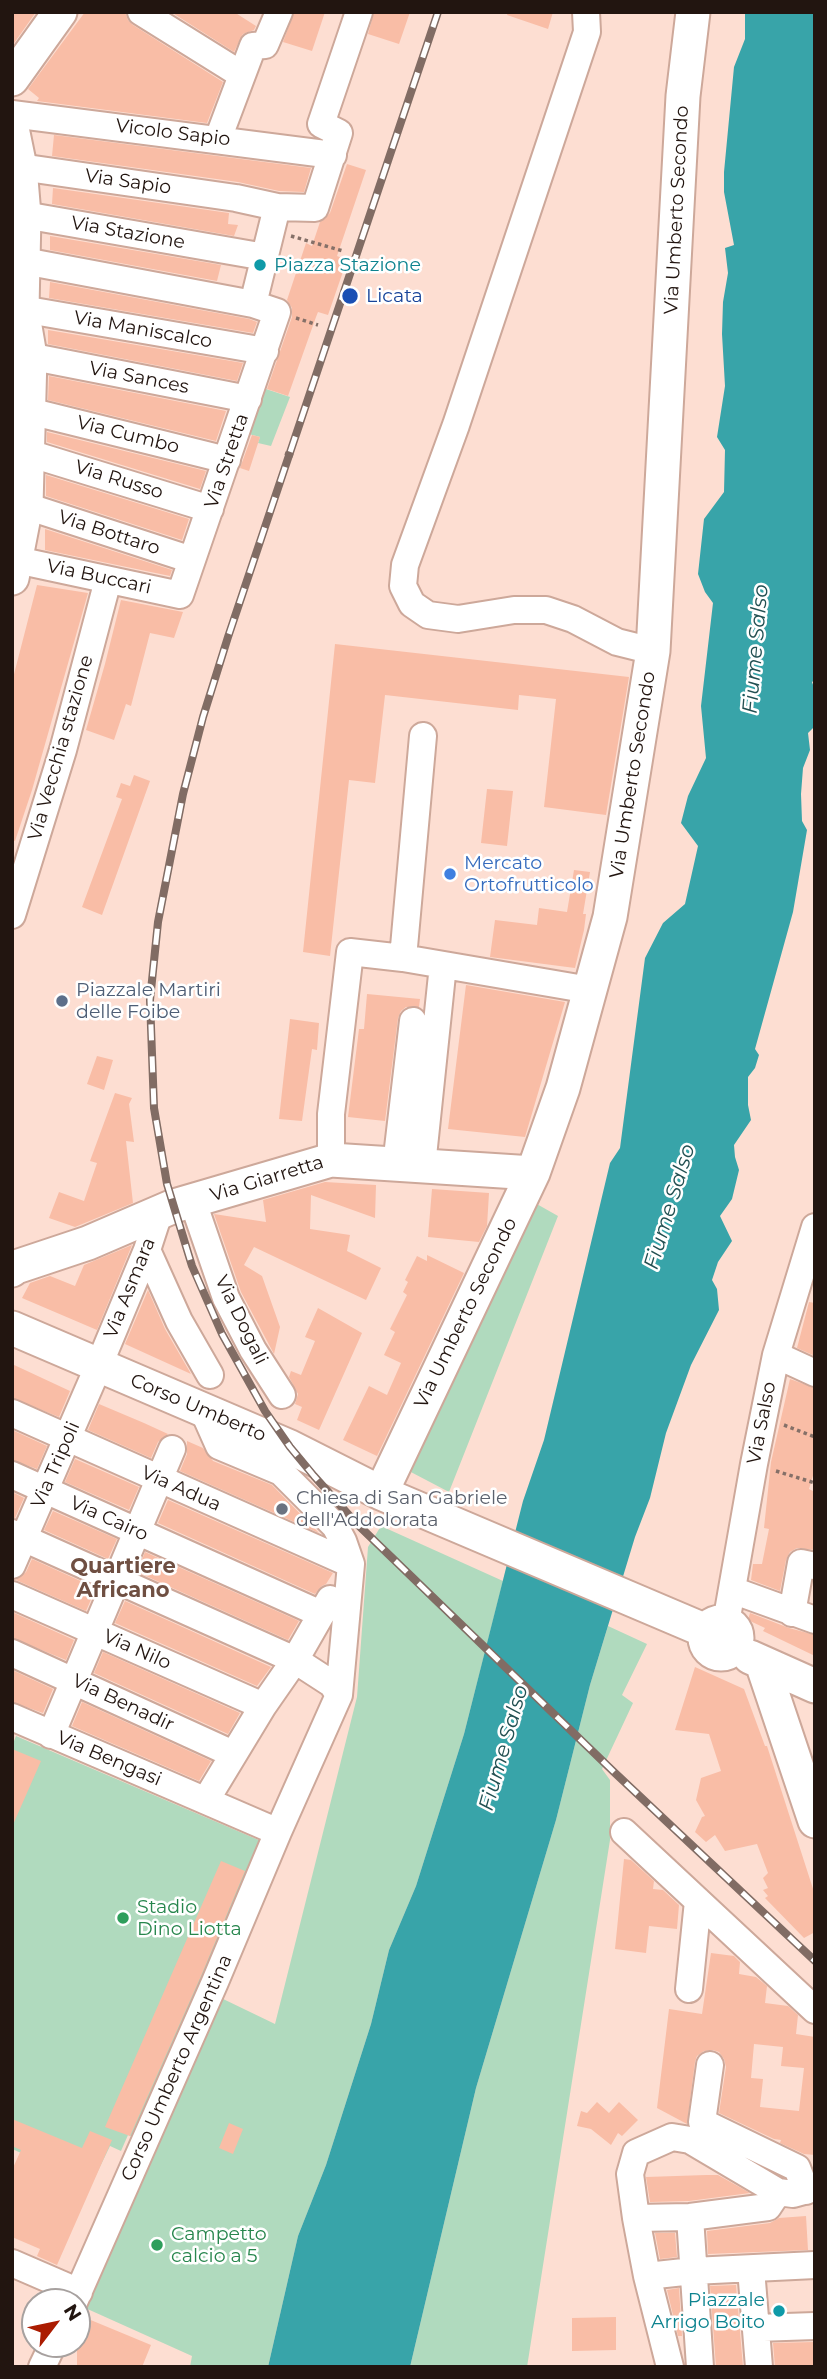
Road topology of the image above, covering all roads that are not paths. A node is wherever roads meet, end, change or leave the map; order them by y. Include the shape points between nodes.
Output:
1 (60, 12) edge
2 (141, 12) edge
3 (359, 12) edge
4 (586, 12) edge
5 (693, 12) edge
6 (269, 17) edge
7 (242, 75) junction
8 (12, 79) edge
9 (12, 114) edge
10 (12, 128) edge
11 (218, 139) junction
12 (333, 155) junction
13 (20, 167) junction
14 (24, 215) junction
15 (274, 219) junction
16 (265, 257) junction
17 (24, 261) junction
18 (253, 304) junction
19 (22, 309) junction
20 (269, 338) junction
21 (22, 355) edge
22 (248, 399) junction
23 (20, 400) edge
24 (20, 450) edge
25 (227, 460) junction
26 (26, 506) junction
27 (210, 509) junction
28 (192, 560) junction
29 (14, 566) edge
30 (108, 580) junction
31 (180, 595) joint
32 (653, 651) junction
33 (423, 736) dead end
34 (12, 915) edge
35 (403, 958) junction
36 (443, 965) junction
37 (590, 990) junction
38 (413, 1021) dead end
39 (331, 1160) junction
40 (409, 1165) junction
41 (533, 1173) junction
42 (193, 1202) junction
43 (160, 1210) junction
44 (813, 1239) edge
45 (147, 1250) junction
46 (13, 1269) edge
47 (12, 1328) edge
48 (776, 1355) junction
49 (99, 1365) junction
50 (815, 1373) edge
51 (210, 1375) dead end
52 (282, 1395) dead end
53 (203, 1410) junction
54 (12, 1413) edge
55 (67, 1438) junction
56 (172, 1449) dead end
57 (12, 1475) edge
58 (159, 1478) junction
59 (45, 1490) junction
60 (381, 1493) junction
61 (137, 1531) junction
62 (18, 1536) edge
63 (351, 1564) junction
64 (12, 1565) edge
65 (815, 1566) edge
66 (116, 1580) junction
67 (732, 1591) junction
68 (12, 1595) edge
69 (321, 1614) junction
70 (804, 1617) edge
71 (95, 1632) junction
72 (732, 1642) junction
73 (12, 1653) edge
74 (295, 1660) junction
75 (74, 1681) junction
76 (815, 1686) edge
77 (339, 1695) junction
78 (262, 1706) junction
79 (12, 1717) edge
80 (51, 1735) junction
81 (233, 1754) junction
82 (206, 1800) junction
83 (815, 1821) edge
84 (278, 1832) junction
85 (624, 1832) dead end
86 (698, 1901) junction
87 (689, 1989) dead end
88 (815, 2010) edge
89 (710, 2065) dead end
90 (808, 2177) edge
91 (778, 2192) junction
92 (690, 2217) junction
93 (636, 2218) junction
94 (12, 2263) edge
95 (815, 2265) edge
96 (751, 2269) junction
97 (693, 2271) junction
98 (647, 2276) junction
99 (59, 2288) edge
100 (80, 2288) edge
101 (815, 2326) edge
102 (755, 2328) junction
103 (670, 2367) edge
104 (700, 2367) edge
105 (759, 2367) edge

1 - 8 main road
2 - 7 street
3 - 12 street via 321,124 340,133
4 - 32 street via 587,32 405,565 402,586 412,604 428,615 457,619 545,610 617,642
5 - 32 main road, Via Umberto Secondo via 683,96
6 - 7 street via 265,46 253,46
7 - 11 street
9 - 11 street, Vicolo Sapio
10 - 13 main road
11 - 12 street, Vicolo Sapio
12 - 15 street, Via Sapio via 315,208
13 - 14 main road
13 - 15 street, Via Sapio via 236,198
14 - 16 street, Via Stazione
14 - 17 main road
15 - 16 street
16 - 18 street
17 - 18 street
17 - 19 main road
18 - 20 street via 277,312
19 - 20 street, Via Maniscalco
19 - 21 main road
20 - 22 street, Via Stretta
21 - 22 street, Via Sances
21 - 23 main road
22 - 25 street, Via Stretta
23 - 24 main road
23 - 25 street, Via Cumbo
24 - 26 main road
24 - 27 street, Via Russo
25 - 27 street, Via Stretta
26 - 28 street, Via Bottaro
26 - 29 main road
27 - 28 street, Via Stretta
28 - 31 street, Via Stretta
29 - 30 street, Via Buccari
30 - 31 street, Via Buccari
30 - 34 street, Via Vecchia stazione
32 - 37 main road, Via Umberto Secondo via 610,917
33 - 35 street
35 - 36 street
35 - 39 street via 350,952 331,1114
36 - 37 street
36 - 40 street
37 - 41 main road, Via Umberto Secondo
38 - 40 street
39 - 40 main road, Via Giarretta
39 - 42 main road, Via Giarretta
40 - 41 main road, Via Giarretta
41 - 60 main road, Via Umberto Secondo
42 - 43 main road, Via Giarretta
42 - 52 street, Via Dogali via 226,1298
43 - 45 street, Via Asmara
43 - 46 main road, Via Giarretta via 88,1243
44 - 48 street, Via Salso
45 - 49 street, Via Asmara
45 - 51 street via 178,1321
47 - 49 main road, Corso Umberto
48 - 50 street
48 - 67 street, Via Salso
49 - 53 main road, Corso Umberto
49 - 55 street, Via Tripoli
53 - 60 main road, Corso Umberto
53 - 63 street via 219,1446 281,1472 335,1526
54 - 55 street, Via Adua
55 - 58 street, Via Adua
55 - 59 street, Via Tripoli
56 - 58 street
57 - 59 street, Via Cairo
58 - 61 street
58 - 63 street, Via Adua
59 - 61 street, Via Cairo
59 - 62 street, Via Tripoli
60 - 72 main road, Corso Umberto
61 - 66 street
61 - 69 street, Via Cairo
62 - 64 street, Via Tripoli
62 - 66 street
63 - 69 street
63 - 77 street, Corso Umberto Argentina
65 - 70 street via 801,1563
66 - 71 street
66 - 74 street
67 - 70 street
67 - 72 street, Via Salso
68 - 71 street, Via Nilo
69 - 74 street
71 - 75 street
71 - 78 street, Via Nilo
72 - 76 main road, Corso Umberto
72 - 83 main road
73 - 75 street, Via Benadir
74 - 77 street via 332,1684
74 - 78 street
75 - 80 street
75 - 81 street, Via Benadir
77 - 84 street, Corso Umberto Argentina
78 - 81 street
79 - 80 street, Via Bengasi
80 - 82 street, Via Bengasi
81 - 82 street
82 - 84 street, Via Bengasi
84 - 100 street, Corso Umberto Argentina
85 - 86 street
86 - 87 street
86 - 88 street
89 - 90 street via 702,2122
90 - 91 street via 793,2194
91 - 92 street via 768,2207
91 - 93 street via 690,2140 672,2137 636,2153 630,2174
92 - 93 street
92 - 97 street
93 - 98 street
94 - 99 street
95 - 96 street
96 - 97 street
96 - 102 street
97 - 98 street
97 - 104 street
98 - 103 street
101 - 102 street
102 - 105 street

